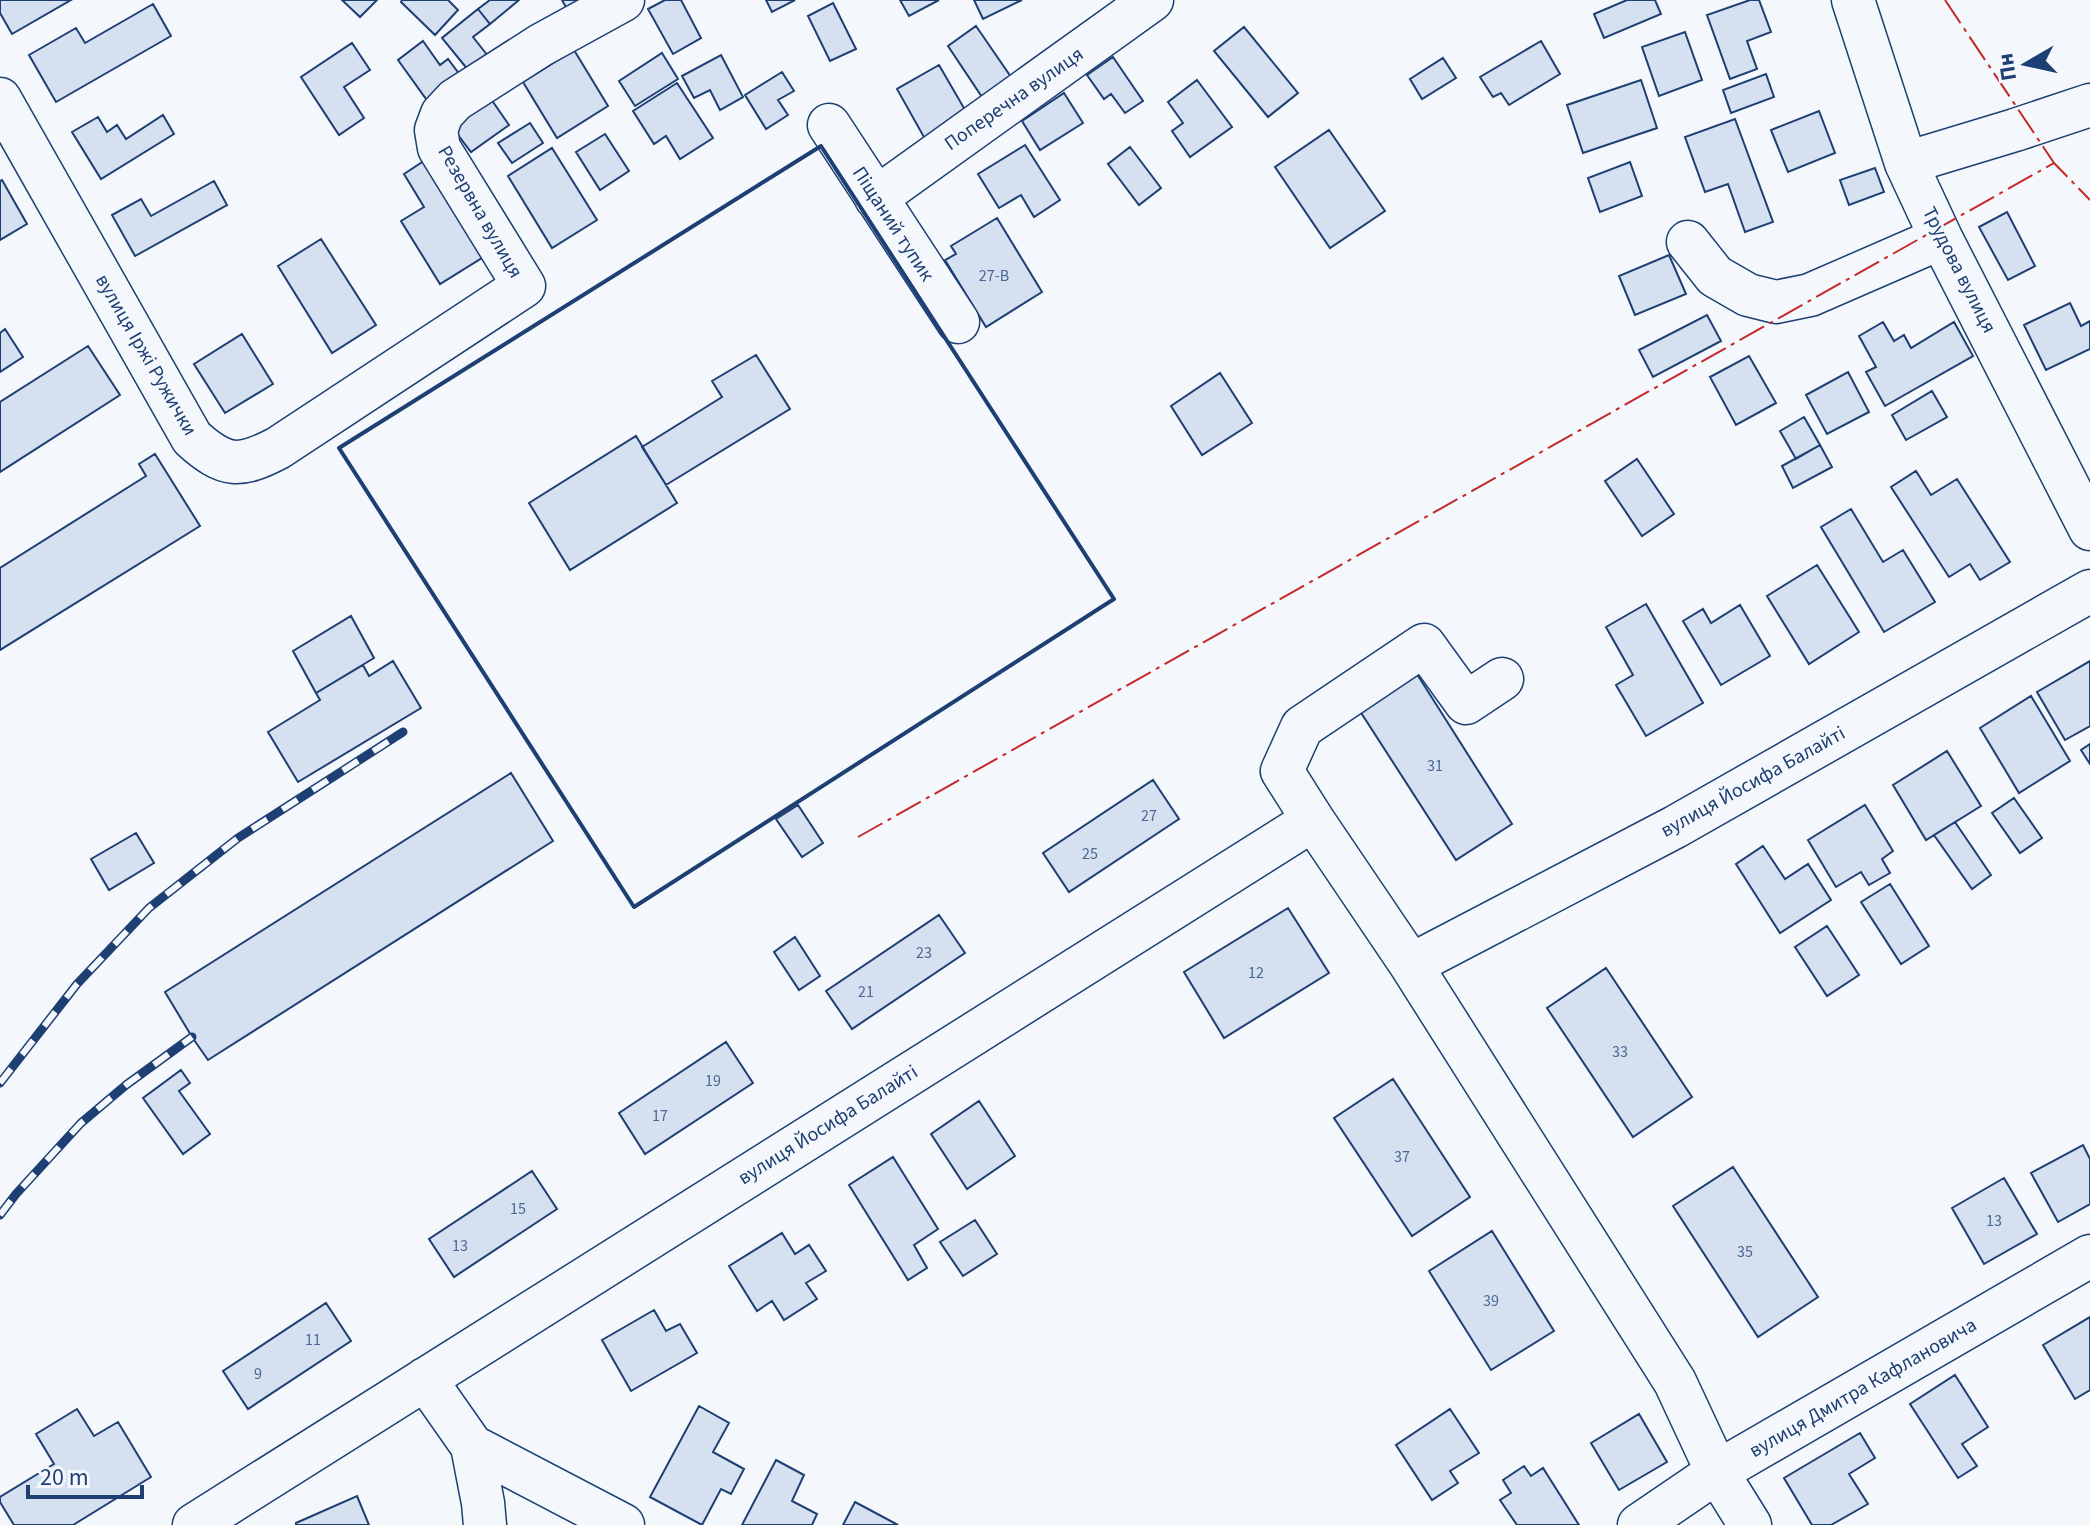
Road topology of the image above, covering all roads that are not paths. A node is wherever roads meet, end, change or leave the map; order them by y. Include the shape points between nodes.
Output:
1 (623, 0) edge
2 (1152, 0) edge
3 (1853, 0) edge
4 (0, 99) edge
5 (2090, 105) edge
6 (829, 125) dead end
7 (1906, 163) junction
8 (876, 198) junction
9 (1941, 238) junction
10 (1688, 242) dead end
11 (524, 286) joint
12 (958, 322) dead end
13 (2090, 529) edge
14 (2090, 591) edge
15 (1502, 679) dead end
16 (1313, 820) junction
17 (1411, 965) junction
18 (2090, 1256) edge
19 (425, 1379) junction
20 (472, 1446) junction
21 (1717, 1472) junction
22 (194, 1525) edge
23 (485, 1525) edge
24 (623, 1525) edge
25 (1639, 1525) edge
26 (1750, 1525) edge

1 - 11 street, Резервна вулиця via 455,100 436,130 439,148
2 - 8 street, Поперечна вулиця
3 - 7 street, Трудова вулиця
4 - 11 street, вулиця Іржі Ружички via 192,438 229,462 255,460 278,448
5 - 7 street
6 - 8 street, Піщаний тупик
7 - 9 street, Трудова вулиця
8 - 12 street, Піщаний тупик
9 - 10 street via 1810,295 1776,302 1748,295 1715,276
9 - 13 street, Трудова вулиця
14 - 17 street, вулиця Йосифа Балайті via 1675,827
15 - 16 street via 1466,703 1424,645 1302,727 1282,771
16 - 17 street
16 - 19 street, вулиця Йосифа Балайті
17 - 21 street via 1675,1382
18 - 21 street, вулиця Дмитра Кафлановича
19 - 20 street
19 - 22 street, вулиця Йосифа Балайті
20 - 23 street
20 - 24 street
21 - 25 street, вулиця Дмитра Кафлановича
21 - 26 street

